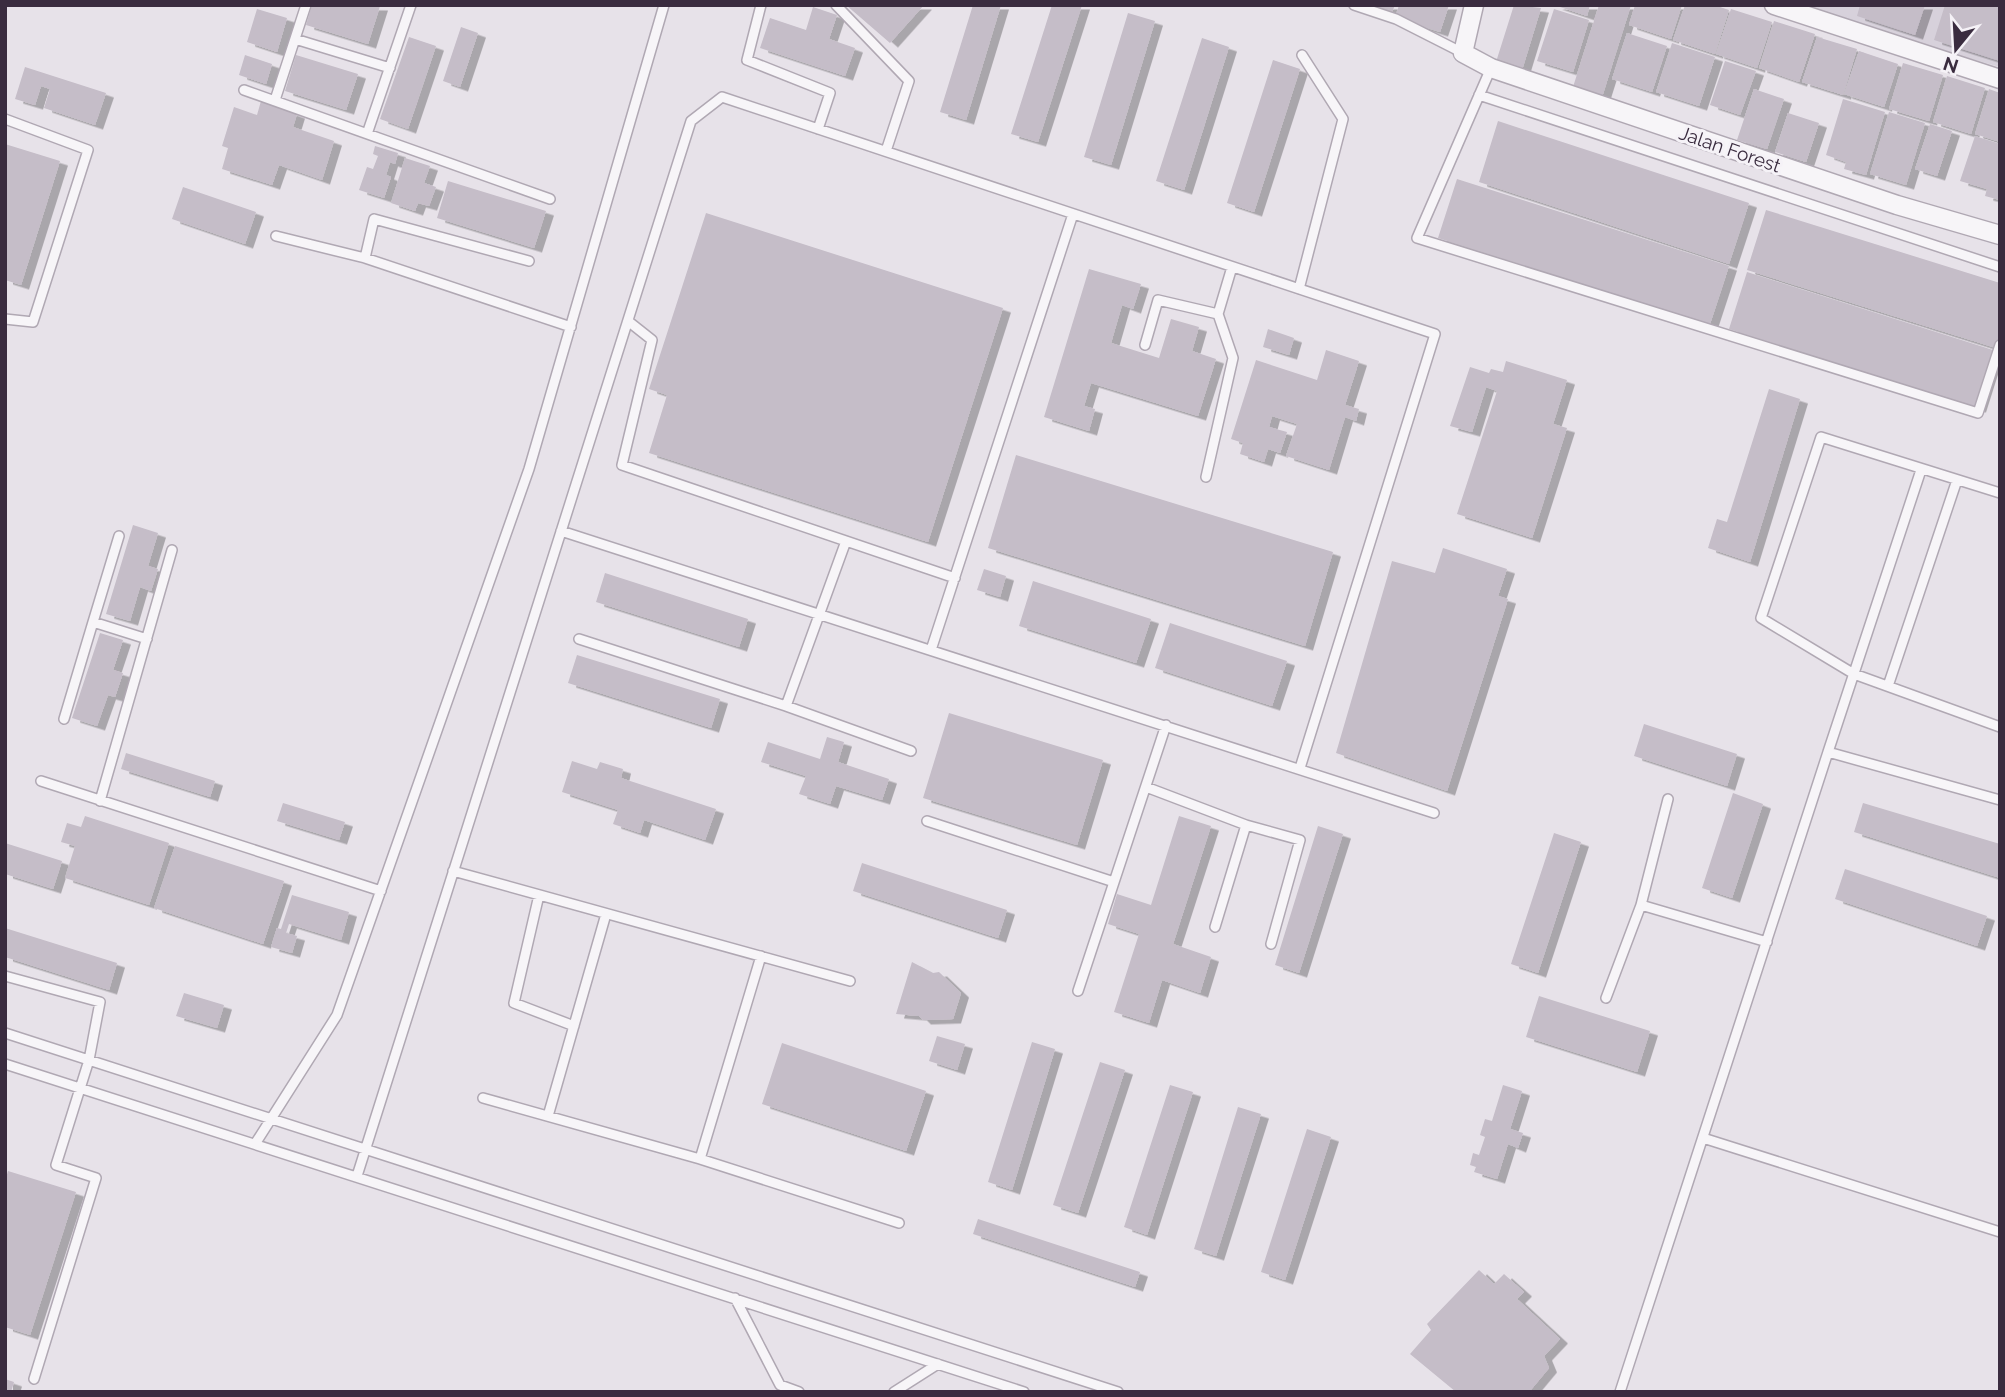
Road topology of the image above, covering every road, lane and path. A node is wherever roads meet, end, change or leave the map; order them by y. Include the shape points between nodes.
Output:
1 (306, 5) edge
2 (664, 5) edge
3 (761, 5) edge
4 (836, 5) edge
5 (1354, 5) edge
6 (1474, 5) edge
7 (1774, 5) edge
8 (409, 6) edge
9 (295, 39) junction
10 (1463, 53) junction
11 (1302, 55) dead end
12 (390, 68) junction
13 (1491, 68) junction
14 (2000, 79) edge
15 (244, 90) dead end
16 (1479, 95) junction
17 (275, 100) junction
18 (5, 119) edge
19 (818, 129) junction
20 (368, 131) junction
21 (887, 151) junction
22 (550, 199) dead end
23 (1073, 214) junction
24 (2000, 235) edge
25 (276, 236) dead end
26 (365, 258) junction
27 (529, 261) dead end
28 (1232, 267) junction
29 (2000, 267) edge
30 (1299, 289) junction
31 (1218, 314) junction
32 (5, 319) edge
33 (628, 321) junction
34 (571, 327) junction
35 (1145, 345) dead end
36 (2000, 345) edge
37 (1921, 470) junction
38 (1206, 477) dead end
39 (1957, 480) junction
40 (2000, 493) edge
41 (561, 531) junction
42 (119, 536) dead end
43 (846, 541) junction
44 (172, 550) dead end
45 (955, 578) junction
46 (820, 614) junction
47 (93, 622) junction
48 (147, 639) junction
49 (579, 639) dead end
50 (932, 650) junction
51 (1854, 674) junction
52 (1888, 686) junction
53 (786, 706) junction
54 (64, 719) dead end
55 (1166, 725) junction
56 (2000, 727) edge
57 (911, 751) dead end
58 (1828, 752) junction
59 (1300, 768) junction
60 (41, 781) dead end
61 (1146, 787) junction
62 (1668, 799) dead end
63 (2000, 800) edge
64 (100, 801) junction
65 (1434, 813) dead end
66 (927, 821) dead end
67 (1246, 825) junction
68 (453, 872) junction
69 (1114, 882) junction
70 (381, 891) junction
71 (539, 895) junction
72 (1641, 905) junction
73 (606, 914) junction
74 (1215, 927) dead end
75 (1766, 942) junction
76 (1271, 944) dead end
77 (761, 957) junction
78 (5, 976) edge
79 (850, 981) dead end
80 (1078, 991) dead end
81 (1606, 998) dead end
82 (574, 1026) junction
83 (5, 1033) edge
84 (89, 1060) junction
85 (5, 1064) edge
86 (80, 1088) junction
87 (483, 1098) dead end
88 (548, 1116) junction
89 (273, 1119) junction
90 (1703, 1138) junction
91 (255, 1144) junction
92 (365, 1149) junction
93 (700, 1159) junction
94 (357, 1176) junction
95 (899, 1223) dead end
96 (2000, 1232) edge
97 (735, 1298) junction
98 (938, 1364) junction
99 (34, 1379) dead end
100 (799, 1392) edge
101 (894, 1392) edge
102 (1024, 1392) edge
103 (1118, 1392) edge
104 (1620, 1392) edge

1 - 9 lane
2 - 34 lane
3 - 19 lane via 747,60 830,93
4 - 21 lane via 909,81
5 - 10 lane via 1396,19
6 - 10 street
7 - 14 street
8 - 12 lane
9 - 12 lane
9 - 17 lane
10 - 13 street, Jalan Forest
11 - 30 lane via 1343,119
12 - 20 lane
13 - 16 lane
13 - 24 street, Jalan Forest via 1897,205
15 - 17 lane
16 - 29 lane
16 - 36 lane via 1417,238 1978,414
17 - 20 lane
18 - 32 lane via 88,150 33,322
19 - 21 lane
19 - 33 lane via 722,97 691,121
20 - 22 lane
21 - 23 lane
23 - 28 lane
23 - 45 lane
25 - 26 lane
26 - 27 lane via 373,219
26 - 34 lane
28 - 30 lane
28 - 31 lane
30 - 59 lane via 1435,334
31 - 35 lane via 1158,300
31 - 38 lane via 1233,358
33 - 41 lane
33 - 43 lane via 652,340 622,465
34 - 70 lane via 529,469
37 - 39 lane
37 - 51 lane
37 - 51 lane via 1821,437 1761,618
39 - 40 lane
39 - 52 lane
41 - 46 lane
41 - 68 lane
42 - 47 lane
43 - 45 lane
43 - 46 lane
44 - 48 lane
45 - 50 lane
46 - 50 lane
46 - 53 lane
47 - 48 lane
47 - 54 lane
48 - 64 lane
49 - 53 lane
50 - 55 lane
51 - 52 lane
51 - 58 lane
52 - 56 lane
53 - 57 lane
55 - 59 lane
55 - 61 lane
58 - 63 lane
58 - 75 lane
59 - 65 lane
60 - 64 lane
61 - 67 lane
61 - 69 lane
62 - 72 lane
64 - 70 lane
66 - 69 lane
67 - 74 lane
67 - 76 lane via 1300,840
68 - 71 lane
68 - 92 lane
69 - 80 lane
70 - 89 lane via 337,1015
71 - 73 lane
71 - 82 lane via 514,1003
72 - 75 lane
72 - 81 lane
73 - 77 lane
73 - 82 lane
75 - 90 lane
77 - 79 lane
77 - 93 lane
78 - 84 lane via 100,1002
82 - 88 lane
83 - 84 lane
84 - 86 lane
84 - 89 lane
85 - 86 lane
86 - 91 lane
86 - 99 lane via 56,1165 96,1178
87 - 88 lane
88 - 93 lane
89 - 91 lane
89 - 92 lane
90 - 96 lane
90 - 104 lane
91 - 94 lane
92 - 94 lane
92 - 103 lane
93 - 95 lane
94 - 97 lane
97 - 98 lane
97 - 100 lane via 780,1385
98 - 101 lane
98 - 102 lane

